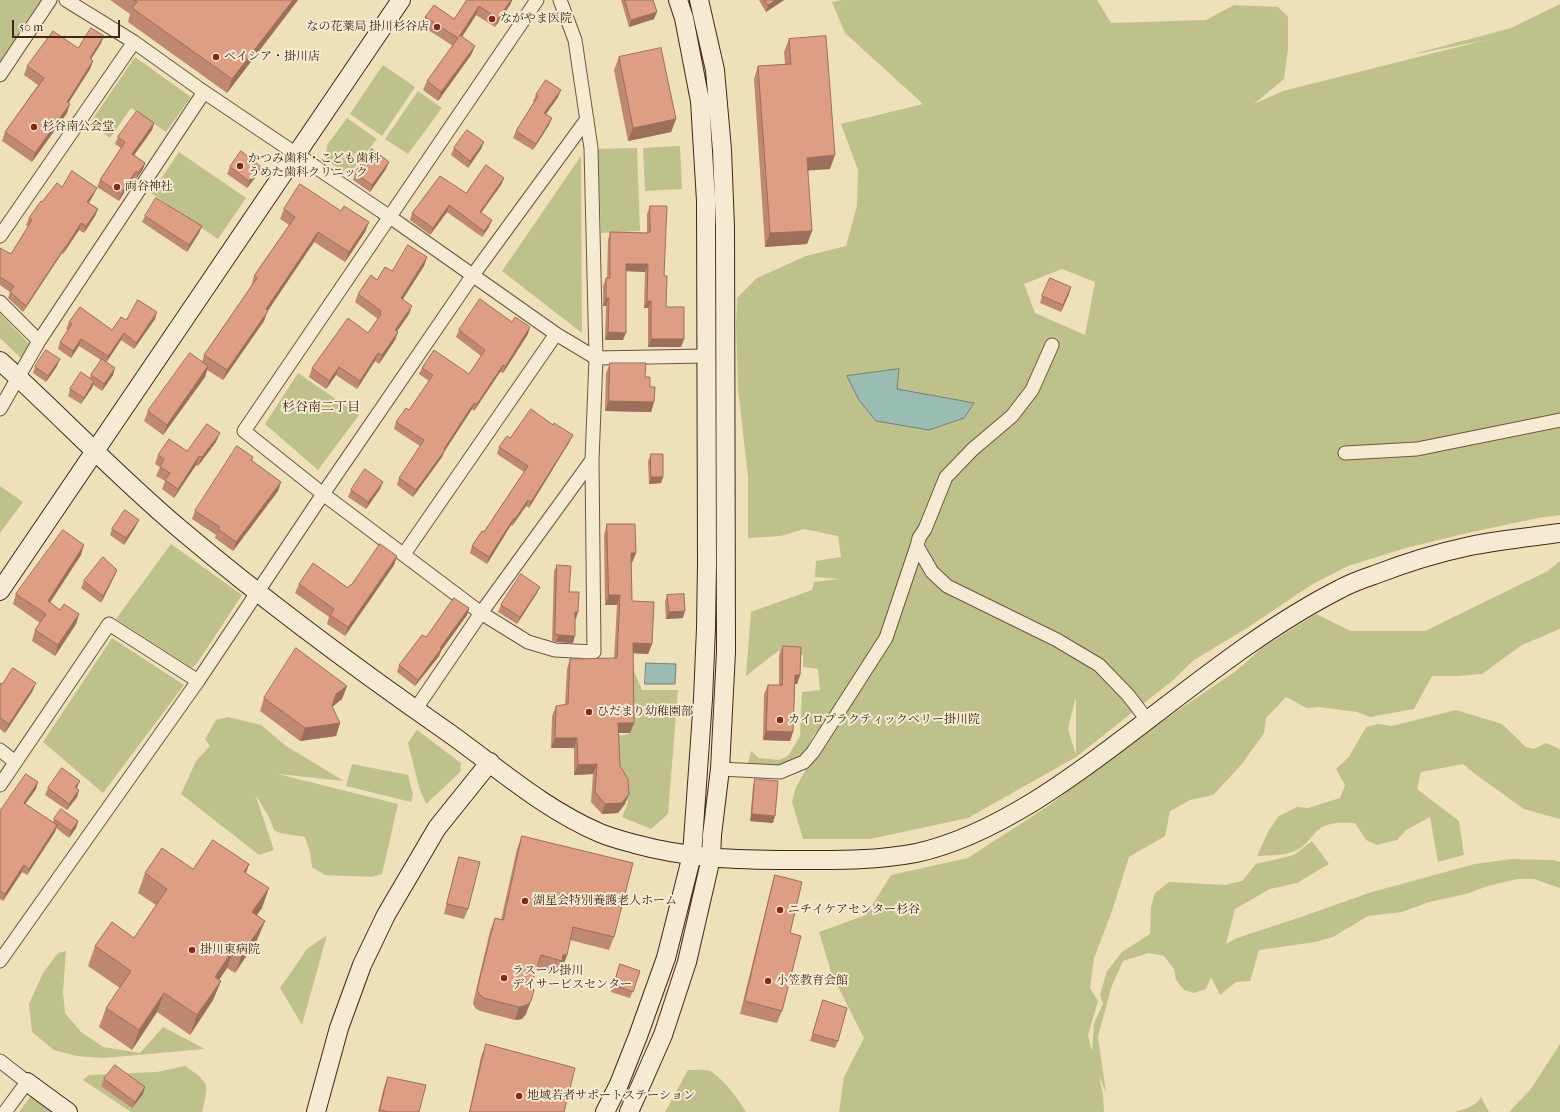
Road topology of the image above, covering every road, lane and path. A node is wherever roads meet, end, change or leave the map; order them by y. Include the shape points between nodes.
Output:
1 (50, 0) edge
2 (66, 0) edge
3 (401, 0) edge
4 (537, 0) edge
5 (560, 0) edge
6 (678, 0) edge
7 (699, 0) edge
8 (134, 42) junction
9 (0, 75) edge
10 (204, 92) junction
11 (587, 119) junction
12 (296, 153) junction
13 (390, 217) junction
14 (0, 236) edge
15 (473, 275) junction
16 (0, 302) edge
17 (556, 334) junction
18 (39, 341) junction
19 (1052, 345) dead end
20 (706, 356) junction
21 (596, 358) junction
22 (0, 361) edge
23 (19, 378) junction
24 (0, 409) edge
25 (1560, 420) edge
26 (96, 452) junction
27 (1345, 453) dead end
28 (592, 460) junction
29 (323, 494) junction
30 (1560, 533) edge
31 (917, 546) junction
32 (404, 554) junction
33 (0, 591) edge
34 (257, 593) junction
35 (481, 613) junction
36 (198, 682) junction
37 (415, 710) junction
38 (1148, 721) junction
39 (0, 750) edge
40 (15, 762) junction
41 (490, 762) junction
42 (720, 769) junction
43 (0, 784) edge
44 (692, 855) junction
45 (711, 858) junction
46 (2, 953) edge
47 (0, 1061) edge
48 (27, 1082) junction
49 (5, 1112) edge
50 (68, 1112) edge
51 (316, 1112) edge
52 (605, 1112) edge
53 (629, 1112) edge

1 - 9 street
2 - 8 street
3 - 12 street
4 - 13 street
5 - 11 street via 575,40
6 - 20 street via 684,18 700,101 706,201
7 - 42 street via 715,70 723,173 726,652
8 - 10 street
8 - 14 street
10 - 12 street
10 - 18 street
11 - 15 street
11 - 21 street via 591,148
12 - 13 street
12 - 26 street
13 - 15 street
13 - 29 street via 244,431
15 - 17 street
15 - 29 street
16 - 18 street
17 - 21 street
17 - 32 street
18 - 23 street
19 - 31 street via 1032,390 1012,416 973,448 946,477
20 - 21 street
20 - 44 street via 706,628
21 - 28 street
22 - 23 street
23 - 24 street
23 - 26 street
25 - 27 street via 1417,449
26 - 33 street
26 - 34 street via 177,526
28 - 35 street
28 - 35 street via 594,652 555,650 528,642
29 - 32 street
29 - 34 street
30 - 38 street via 1472,546 1409,562 1344,586 1292,616 1240,651
31 - 38 street via 932,572 947,586 1056,640 1099,666 1128,695
31 - 42 street via 886,638 813,752 804,762 780,772
32 - 35 street
34 - 36 street
34 - 37 street
35 - 37 street
36 - 40 street via 109,624
36 - 46 street
37 - 41 street
38 - 45 street via 1080,771 1029,804 954,842 918,852 871,859
39 - 40 street
40 - 43 street
41 - 44 street via 522,789 568,818 606,836 658,850
41 - 51 street via 437,828 386,915 362,965 339,1028
42 - 45 street
44 - 45 street
44 - 52 street via 666,958 638,1036
45 - 53 street via 688,962 664,1035
47 - 48 street
48 - 49 street
48 - 50 street

